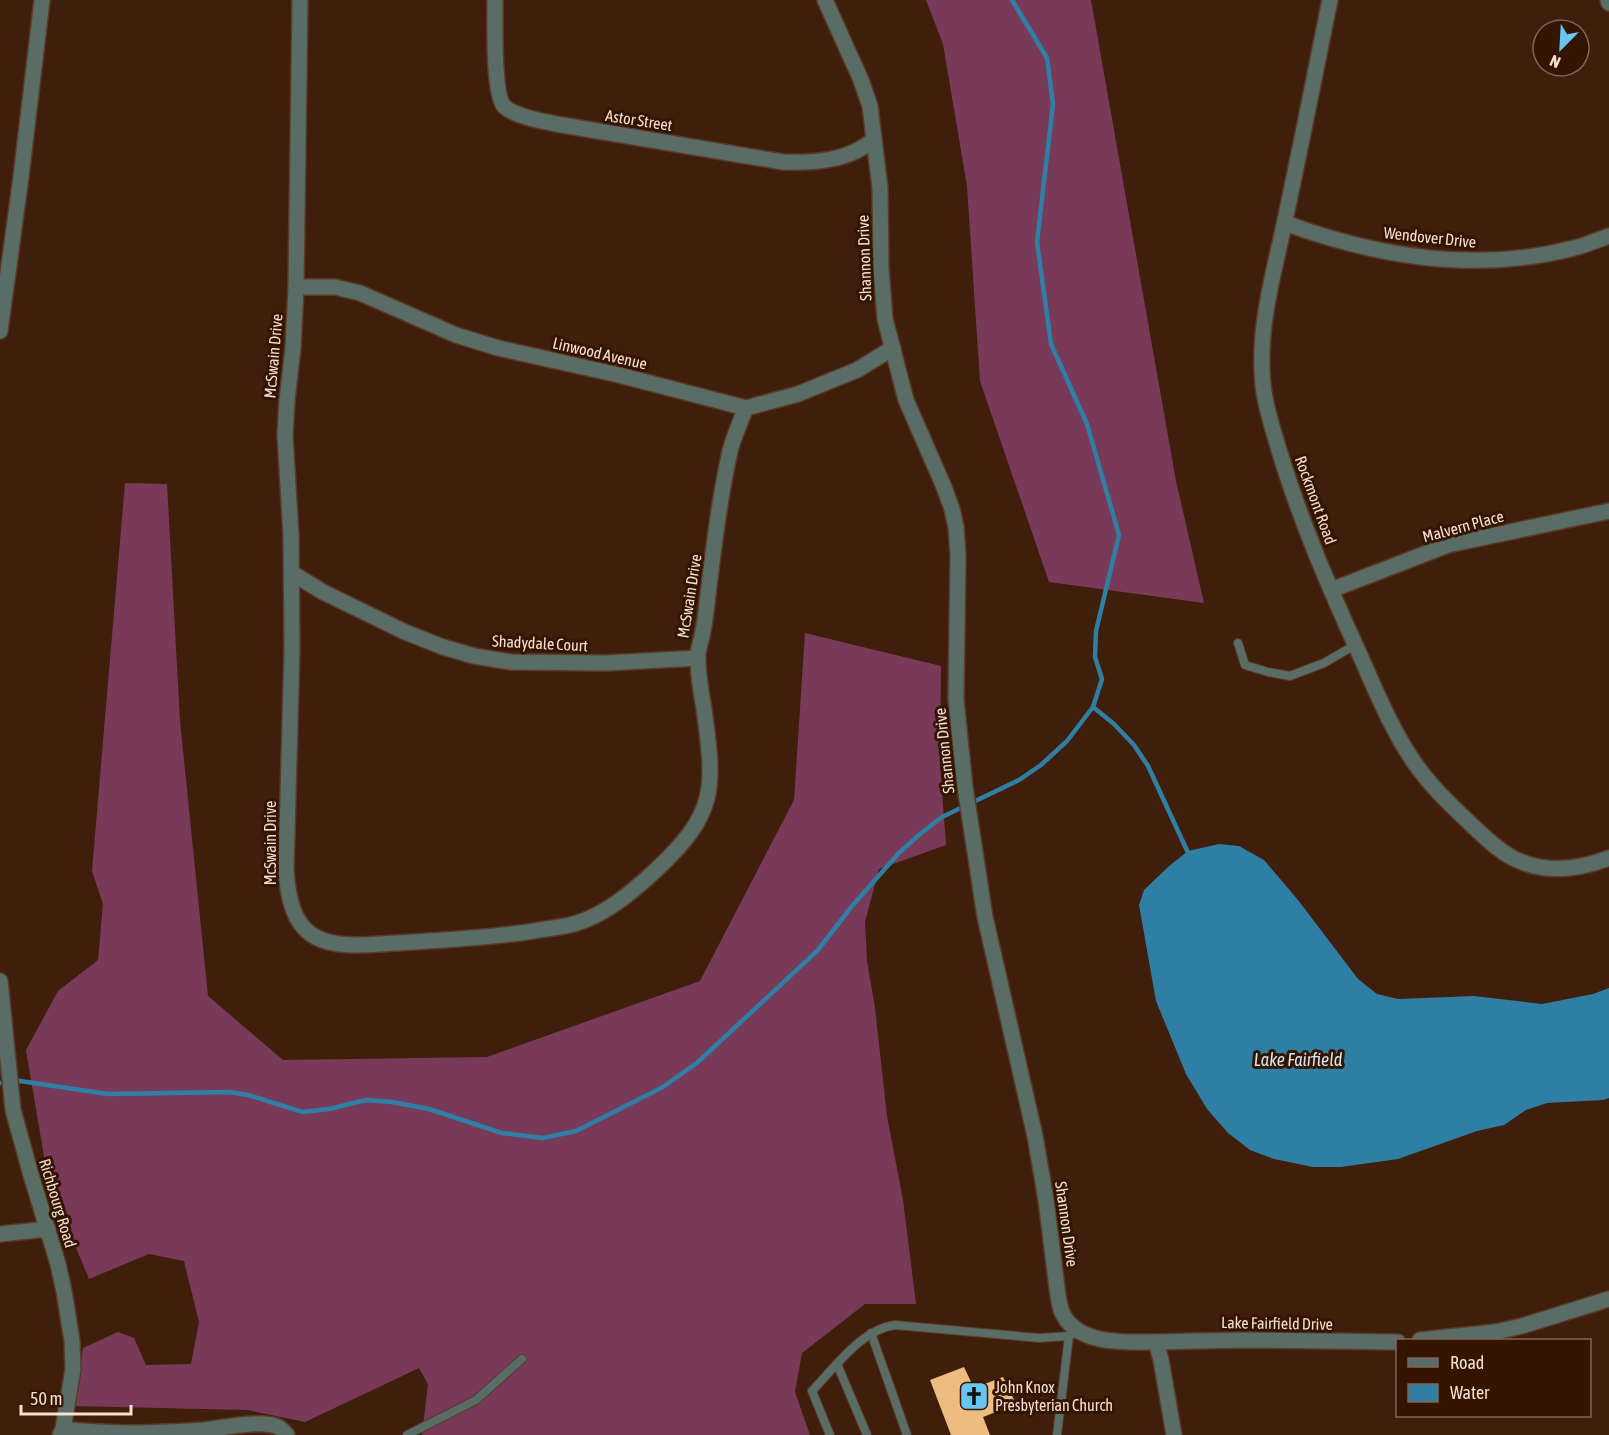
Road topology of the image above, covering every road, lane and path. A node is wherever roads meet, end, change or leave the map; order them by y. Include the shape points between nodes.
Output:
1 (42, 0) edge
2 (300, 0) edge
3 (495, 0) edge
4 (825, 0) edge
5 (1330, 0) edge
6 (874, 140) junction
7 (1285, 223) junction
8 (7, 227) edge
9 (1609, 236) edge
10 (296, 287) junction
11 (0, 331) edge
12 (893, 348) junction
13 (746, 408) junction
14 (1609, 511) edge
15 (292, 573) junction
16 (1330, 590) junction
17 (1238, 643) dead end
18 (1355, 645) junction
19 (698, 658) junction
20 (1609, 858) edge
21 (0, 981) edge
22 (2, 1034) edge
23 (48, 1229) junction
24 (0, 1234) edge
25 (1609, 1299) edge
26 (871, 1333) junction
27 (1074, 1333) junction
28 (1435, 1339) edge
29 (1156, 1342) junction
30 (1396, 1342) edge
31 (522, 1359) dead end
32 (837, 1364) junction
33 (62, 1432) edge
34 (287, 1435) edge
35 (407, 1435) edge
36 (830, 1435) edge
37 (867, 1435) edge
38 (907, 1435) edge
39 (1057, 1435) edge
40 (1174, 1435) edge

1 - 8 street via 21,177
2 - 10 street, McSwain Drive
3 - 6 street, Astor Street via 497,84 501,100 509,110 528,118 783,162 823,161 853,153
4 - 6 street, Shannon Drive via 861,80 870,106
5 - 7 street, Rockmont Road
6 - 12 street, Shannon Drive via 880,188 883,302
7 - 9 street, Wendover Drive via 1392,254 1444,260 1532,257
7 - 16 street, Rockmont Road via 1265,311 1263,386 1289,483
8 - 11 street
10 - 13 street, Linwood Avenue via 335,287 360,293 456,335 498,348
10 - 15 street, McSwain Drive via 285,435
12 - 13 street, Linwood Avenue via 857,370 798,394
12 - 27 street, Shannon Drive via 906,400 944,487 956,527 956,700 965,787 985,917 1035,1136 1058,1296
13 - 19 street, McSwain Drive via 731,450
14 - 16 street, Malvern Place via 1448,545
15 - 19 street, Shadydale Court via 405,632 474,656 512,662 606,663
15 - 19 street, McSwain Drive via 287,884 299,923 315,938 330,943 358,946 518,933 574,924 618,901 676,851 696,826 707,803 711,771
16 - 18 street, Rockmont Road
17 - 18 lane via 1245,665 1290,676
18 - 20 street, Rockmont Road via 1416,765 1452,807 1496,848 1529,865 1558,869
21 - 22 street, Richbourg Road
22 - 23 street, Richbourg Road via 13,1110
23 - 24 street
23 - 33 street, Richbourg Road via 72,1341 73,1369
25 - 28 street via 1522,1326
26 - 27 lane via 895,1325 1039,1338
26 - 32 lane
26 - 38 lane
27 - 29 street
27 - 39 lane
29 - 30 street, Lake Fairfield Drive
29 - 40 street
31 - 35 lane via 476,1400
32 - 36 lane via 812,1391
32 - 37 lane
33 - 34 street via 131,1434 256,1424 278,1426

